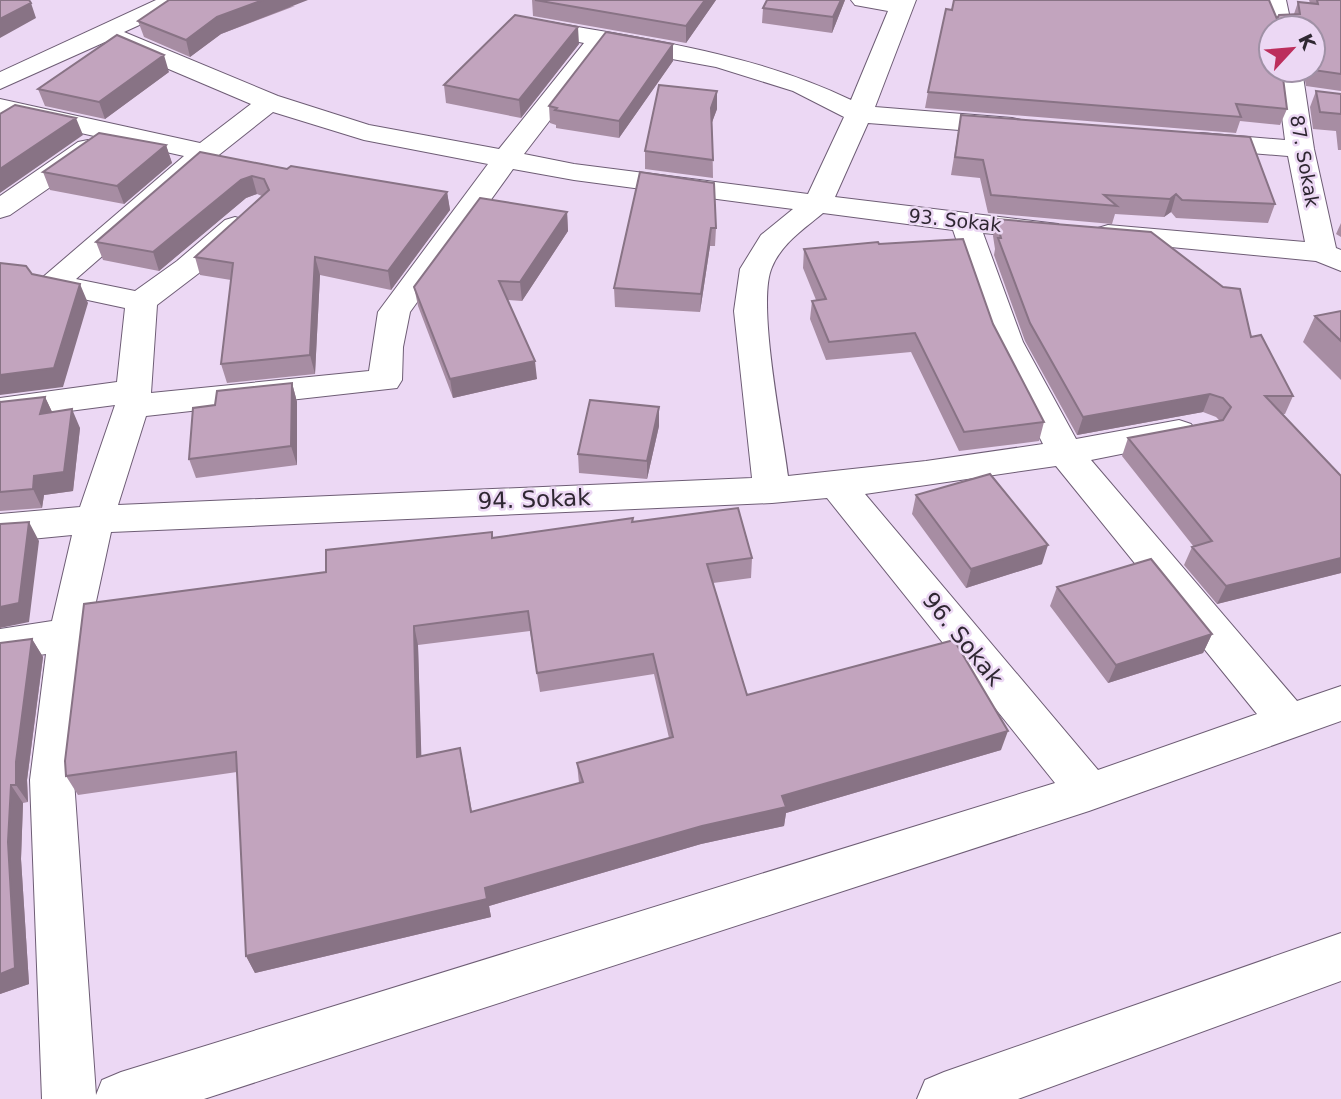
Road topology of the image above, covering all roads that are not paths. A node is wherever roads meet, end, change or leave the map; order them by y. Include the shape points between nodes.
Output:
1 (175, 0) edge
2 (863, 0) edge
3 (903, 3) edge
4 (517, 23) edge
5 (105, 33) junction
6 (600, 38) junction
7 (0, 81) edge
8 (1300, 87) edge
9 (269, 102) junction
10 (0, 107) edge
11 (859, 114) junction
12 (1038, 128) edge
13 (110, 132) junction
14 (1176, 139) edge
15 (1300, 149) junction
16 (205, 152) junction
17 (505, 160) junction
18 (818, 204) junction
19 (258, 206) edge
20 (0, 209) edge
21 (965, 223) junction
22 (1332, 257) edge
23 (141, 302) junction
24 (133, 398) junction
25 (1, 409) edge
26 (1203, 427) edge
27 (1066, 454) junction
28 (837, 485) junction
29 (772, 490) junction
30 (95, 519) junction
31 (0, 528) edge
32 (69, 634) junction
33 (0, 645) edge
34 (1341, 704) edge
35 (1290, 723) junction
36 (1089, 792) junction
37 (1341, 957) edge
38 (997, 1091) edge
39 (69, 1099) edge
40 (121, 1099) edge
41 (944, 1099) edge

1 - 5 street
2 - 3 street
3 - 11 street
4 - 6 street
5 - 7 street
5 - 9 street, 93. Sokak
6 - 11 street via 721,60 802,86
6 - 17 street
8 - 15 street, 87. Sokak
9 - 16 street
9 - 17 street, 93. Sokak via 364,132
10 - 13 street
11 - 12 street
11 - 18 street
13 - 16 street
13 - 20 street
14 - 15 street
15 - 22 street, 87. Sokak
16 - 23 street via 52,284
17 - 18 street, 93. Sokak
17 - 24 street via 394,312 385,380
18 - 21 street, 93. Sokak
18 - 29 street via 772,241 755,269 750,311
19 - 23 street
21 - 22 street, 93. Sokak
21 - 27 street via 1007,342
23 - 24 street
24 - 25 street
24 - 30 street
26 - 27 street, 94. Sokak
27 - 28 street, 94. Sokak
27 - 35 street
28 - 29 street, 94. Sokak
28 - 36 street, 96. Sokak
29 - 30 street, 94. Sokak
30 - 31 street, 94. Sokak
30 - 32 street
32 - 33 street
32 - 39 street via 52,780
34 - 35 street
35 - 36 street
36 - 40 street
37 - 38 street
38 - 41 street

